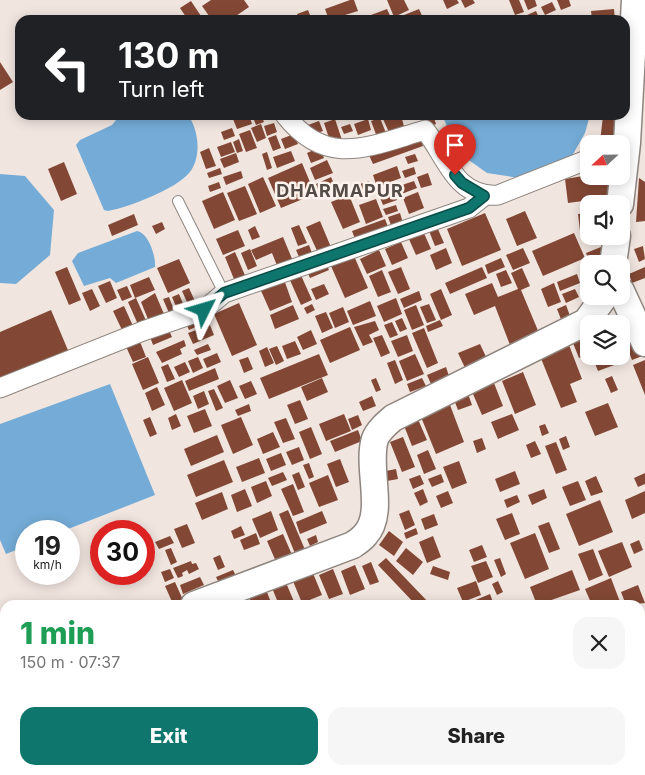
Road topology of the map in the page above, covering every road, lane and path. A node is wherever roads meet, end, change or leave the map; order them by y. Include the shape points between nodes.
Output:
1 (635, 0) edge
2 (630, 65) edge
3 (290, 120) edge
4 (626, 120) edge
5 (625, 135) edge
6 (580, 163) edge
7 (484, 196) junction
8 (178, 201) dead end
9 (224, 293) junction
10 (600, 305) edge
11 (627, 305) edge
12 (645, 343) edge
13 (0, 388) edge
14 (207, 600) edge

1 - 2 main road
3 - 7 street via 325,148 346,150 425,130 462,183
4 - 5 main road
6 - 7 street via 498,195
7 - 9 street via 469,208
8 - 9 lane
9 - 13 street via 204,310
10 - 14 main road via 580,325 393,418 383,427 375,438 373,455 372,525 366,535 353,545
11 - 12 main road

